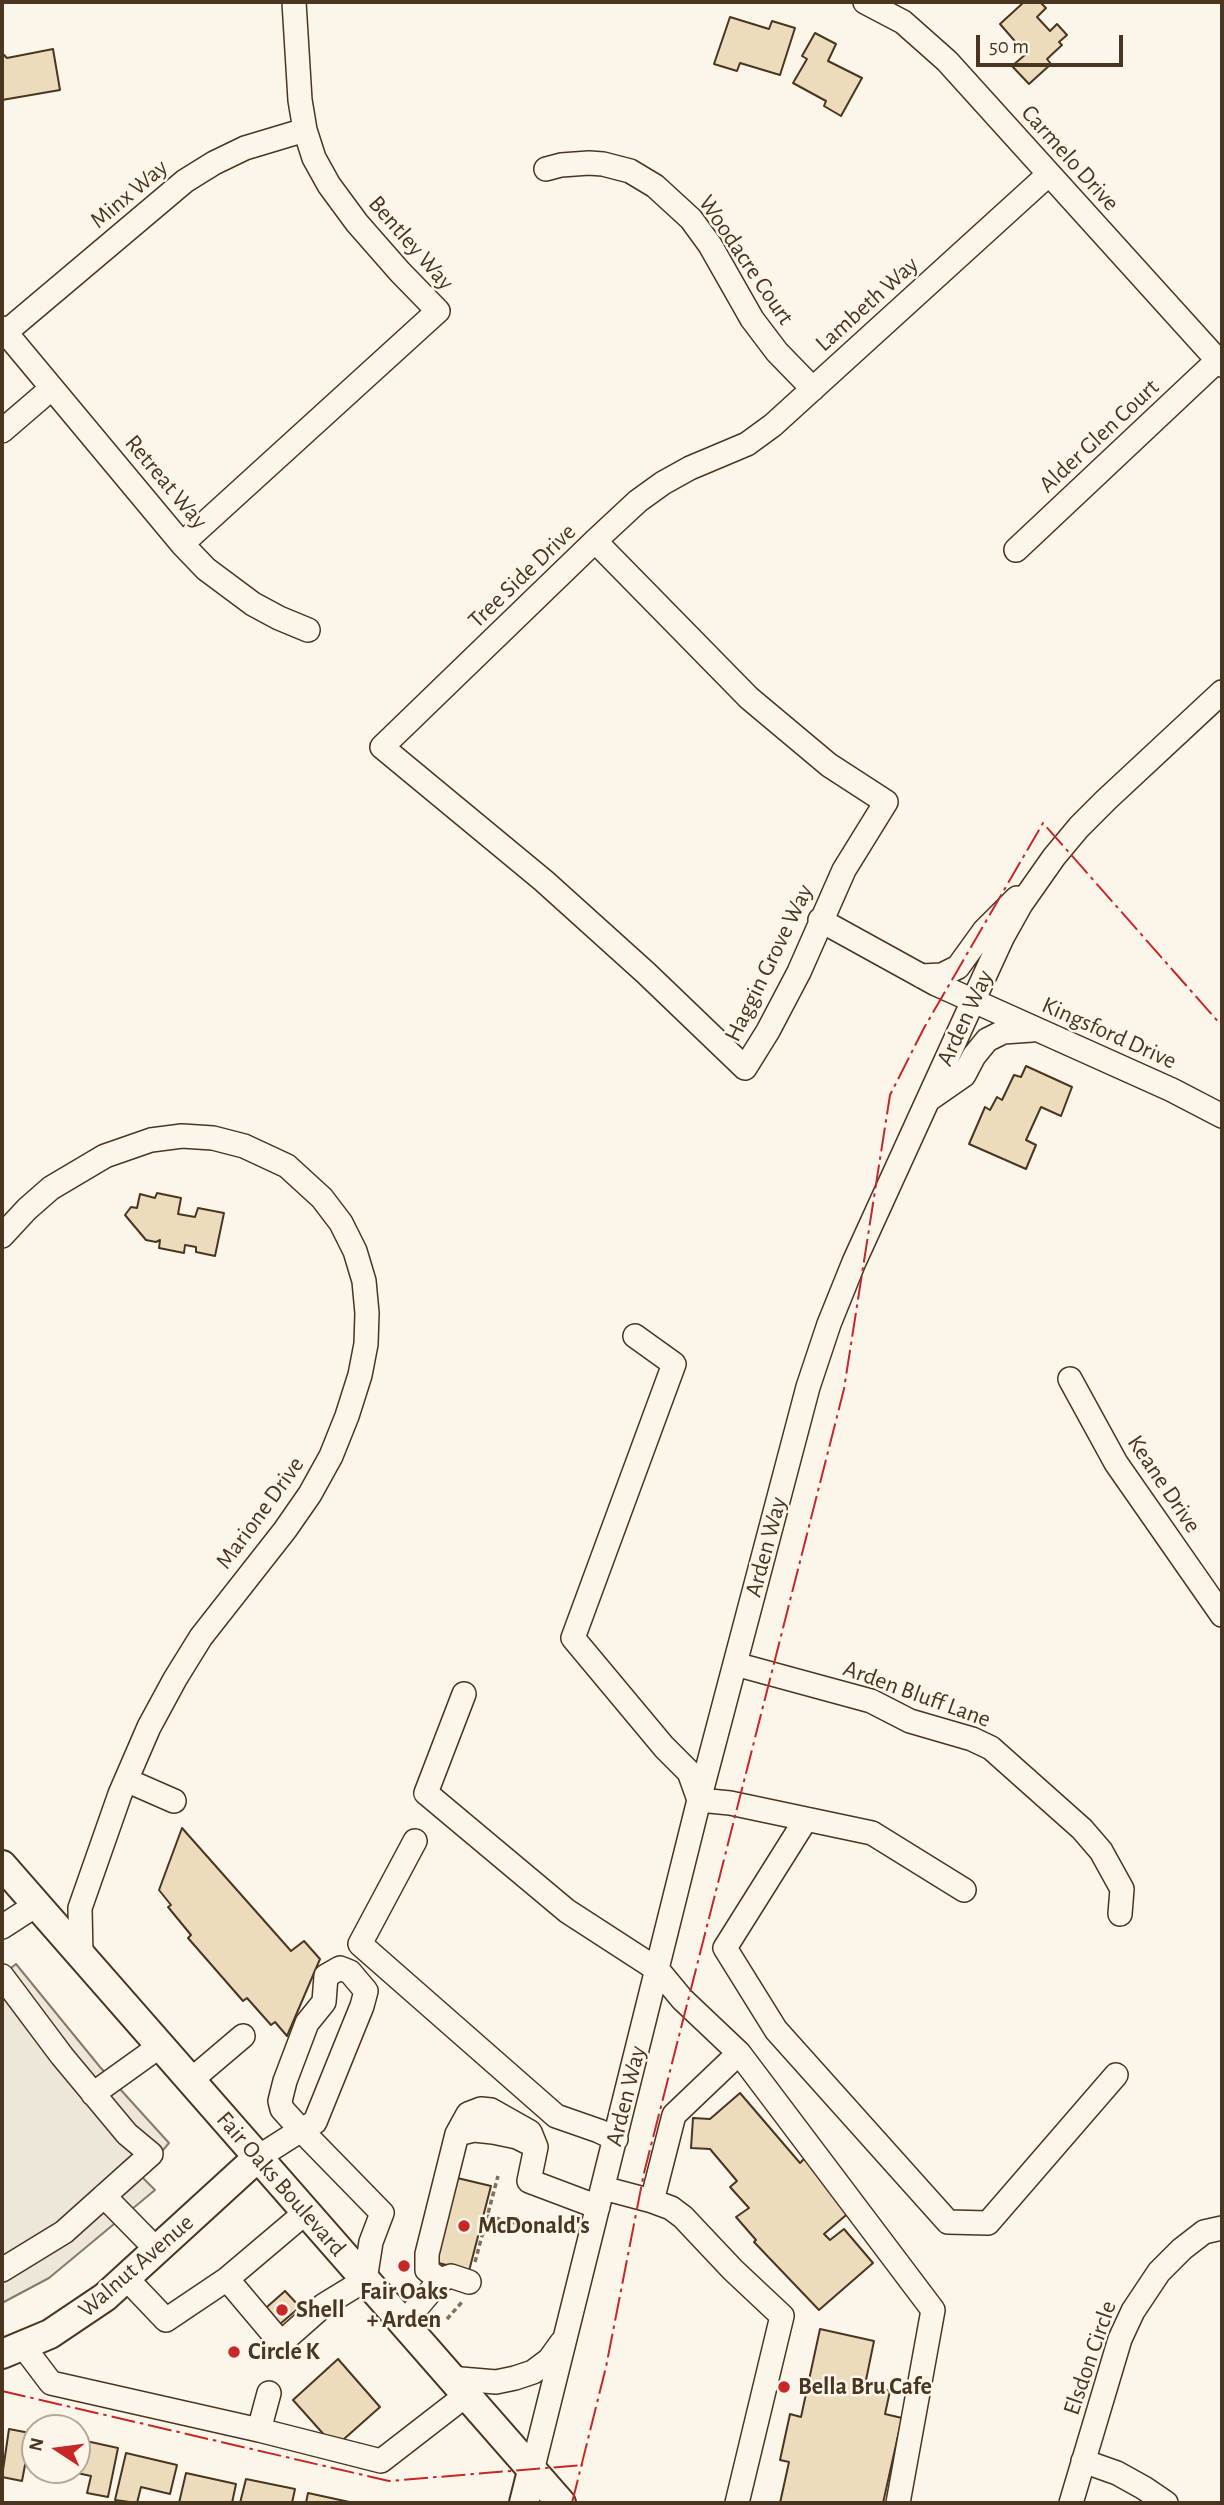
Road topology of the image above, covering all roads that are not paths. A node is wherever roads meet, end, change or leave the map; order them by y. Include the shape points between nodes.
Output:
1 (294, 2) edge
2 (865, 2) edge
3 (305, 130) junction
4 (546, 169) dead end
5 (1049, 174) junction
6 (4, 330) edge
7 (1220, 363) edge
8 (52, 388) junction
9 (813, 389) junction
10 (2, 431) edge
11 (711, 460) joint
12 (595, 541) junction
13 (183, 544) junction
14 (1016, 550) dead end
15 (308, 630) dead end
16 (1222, 692) edge
17 (382, 747) joint
18 (1038, 880) junction
19 (820, 920) junction
20 (921, 976) junction
21 (973, 1001) junction
22 (1040, 1030) junction
23 (928, 1100) junction
24 (1222, 1116) edge
25 (2, 1236) edge
26 (635, 1336) dead end
27 (1070, 1379) dead end
28 (1222, 1615) edge
29 (735, 1664) junction
30 (464, 1694) dead end
31 (126, 1780) junction
32 (699, 1800) junction
33 (174, 1801) dead end
34 (806, 1819) junction
35 (415, 1841) dead end
36 (2, 1865) edge
37 (964, 1890) dead end
38 (36, 1905) junction
39 (1119, 1914) dead end
40 (2, 1927) edge
41 (81, 1956) junction
42 (658, 1970) junction
43 (2, 1976) edge
44 (243, 2036) dead end
45 (160, 2046) junction
46 (739, 2053) junction
47 (1116, 2075) dead end
48 (190, 2081) junction
49 (93, 2094) junction
50 (301, 2130) junction
51 (616, 2139) junction
52 (257, 2158) junction
53 (104, 2196) junction
54 (601, 2197) junction
55 (652, 2201) junction
56 (305, 2213) junction
57 (1222, 2228) edge
58 (157, 2250) junction
59 (2, 2270) edge
60 (433, 2275) junction
61 (127, 2278) junction
62 (227, 2279) junction
63 (365, 2280) junction
64 (469, 2282) road end
65 (402, 2324) junction
66 (566, 2336) junction
67 (12, 2350) edge
68 (457, 2387) junction
69 (269, 2393) dead end
70 (259, 2430) junction
71 (1083, 2461) junction
72 (532, 2470) junction
73 (524, 2503) edge
74 (561, 2503) edge
75 (737, 2503) edge
76 (898, 2503) edge
77 (1071, 2503) edge
78 (1166, 2503) edge

1 - 3 street, Bentley Way
2 - 5 street, Carmelo Drive via 922,37
3 - 6 street, Minx Way via 245,148 185,181
3 - 13 street, Bentley Way via 328,185 438,311
4 - 9 street, Woodacre Court via 603,164 630,171 655,186 691,219 752,319
5 - 7 street, Carmelo Drive
5 - 9 street, Lambeth Way
6 - 8 street
7 - 14 street, Alder Glen Court
8 - 10 street
8 - 13 street, Retreat Way
9 - 11 street, Lambeth Way via 755,438
11 - 12 street, Tree Side Drive via 663,482
12 - 17 street, Tree Side Drive
12 - 19 street, Haggin Grove Way via 749,698 829,765 886,802
13 - 15 street, Retreat Way via 245,599
16 - 18 street, Arden Way via 1079,827
17 - 19 street, Haggin Grove Way via 554,890 745,1069 799,972
18 - 20 street via 992,922 958,967 942,975
18 - 21 street, Arden Way via 1002,938
19 - 20 street, Kingsford Drive
20 - 21 street, Kingsford Drive
21 - 22 street, Kingsford Drive
21 - 23 street, Arden Way
22 - 23 street via 1003,1032 987,1040 964,1076
22 - 24 street, Kingsford Drive
23 - 29 street, Arden Way via 829,1324
25 - 31 street, Marione Drive via 51,1188 105,1156 151,1140 214,1138 259,1151 311,1186 349,1237 364,1281 366,1344 331,1456 285,1530 201,1637 149,1727
26 - 32 street via 674,1364 573,1638 689,1772
27 - 28 street, Keane Drive via 1116,1463
29 - 32 street, Arden Way
29 - 39 street, Arden Bluff Lane via 871,1701 910,1721 991,1748 1082,1829 1101,1852 1122,1889
30 - 42 street via 426,1793 567,1911
31 - 33 street
31 - 41 street, Marione Drive via 80,1908
32 - 34 street
32 - 42 street, Arden Way
34 - 37 street via 872,1833
34 - 47 street via 725,1948 776,2029 948,2222 988,2223
35 - 51 street via 360,1944 556,2116
36 - 38 main road, Fair Oaks Boulevard
38 - 40 street
38 - 41 main road, Fair Oaks Boulevard
41 - 45 main road, Fair Oaks Boulevard
42 - 46 street
42 - 51 street, Arden Way
43 - 49 street
44 - 48 street
45 - 48 main road, Fair Oaks Boulevard
45 - 49 street
46 - 55 street via 674,2115
46 - 76 street via 933,2310
48 - 52 main road, Fair Oaks Boulevard
49 - 53 street via 151,2154
50 - 50 street via 315,2122 366,1991 351,1972 340,1968 326,1976 324,2002 307,2023 280,2101
50 - 52 street
50 - 63 street via 382,2213 371,2242
51 - 54 street, Arden Way
52 - 56 main road, Fair Oaks Boulevard
52 - 58 main road, Walnut Avenue
53 - 58 street
53 - 59 street via 64,2232
54 - 55 street
54 - 60 street via 529,2181 536,2147 530,2132 491,2110 468,2115 457,2134 427,2253
54 - 66 street, Arden Way
55 - 75 street via 684,2217 782,2316
56 - 62 street
56 - 63 main road, Fair Oaks Boulevard
57 - 71 street, Elsdon Circle via 1205,2232 1182,2249 1141,2297 1120,2339
58 - 61 main road, Walnut Avenue
60 - 64 street
60 - 65 street
61 - 62 street via 166,2320
61 - 67 main road, Walnut Avenue via 79,2316
62 - 63 street via 281,2343 324,2305
63 - 65 main road, Fair Oaks Boulevard
65 - 68 main road, Fair Oaks Boulevard
66 - 68 street via 549,2360 533,2372
66 - 72 street, Arden Way
67 - 70 street via 51,2382
68 - 70 street via 380,2461
68 - 72 main road, Fair Oaks Boulevard
69 - 70 street
71 - 77 street, Elsdon Circle
71 - 78 street via 1117,2473
72 - 73 main road, Arden Way
72 - 74 main road, Fair Oaks Boulevard

